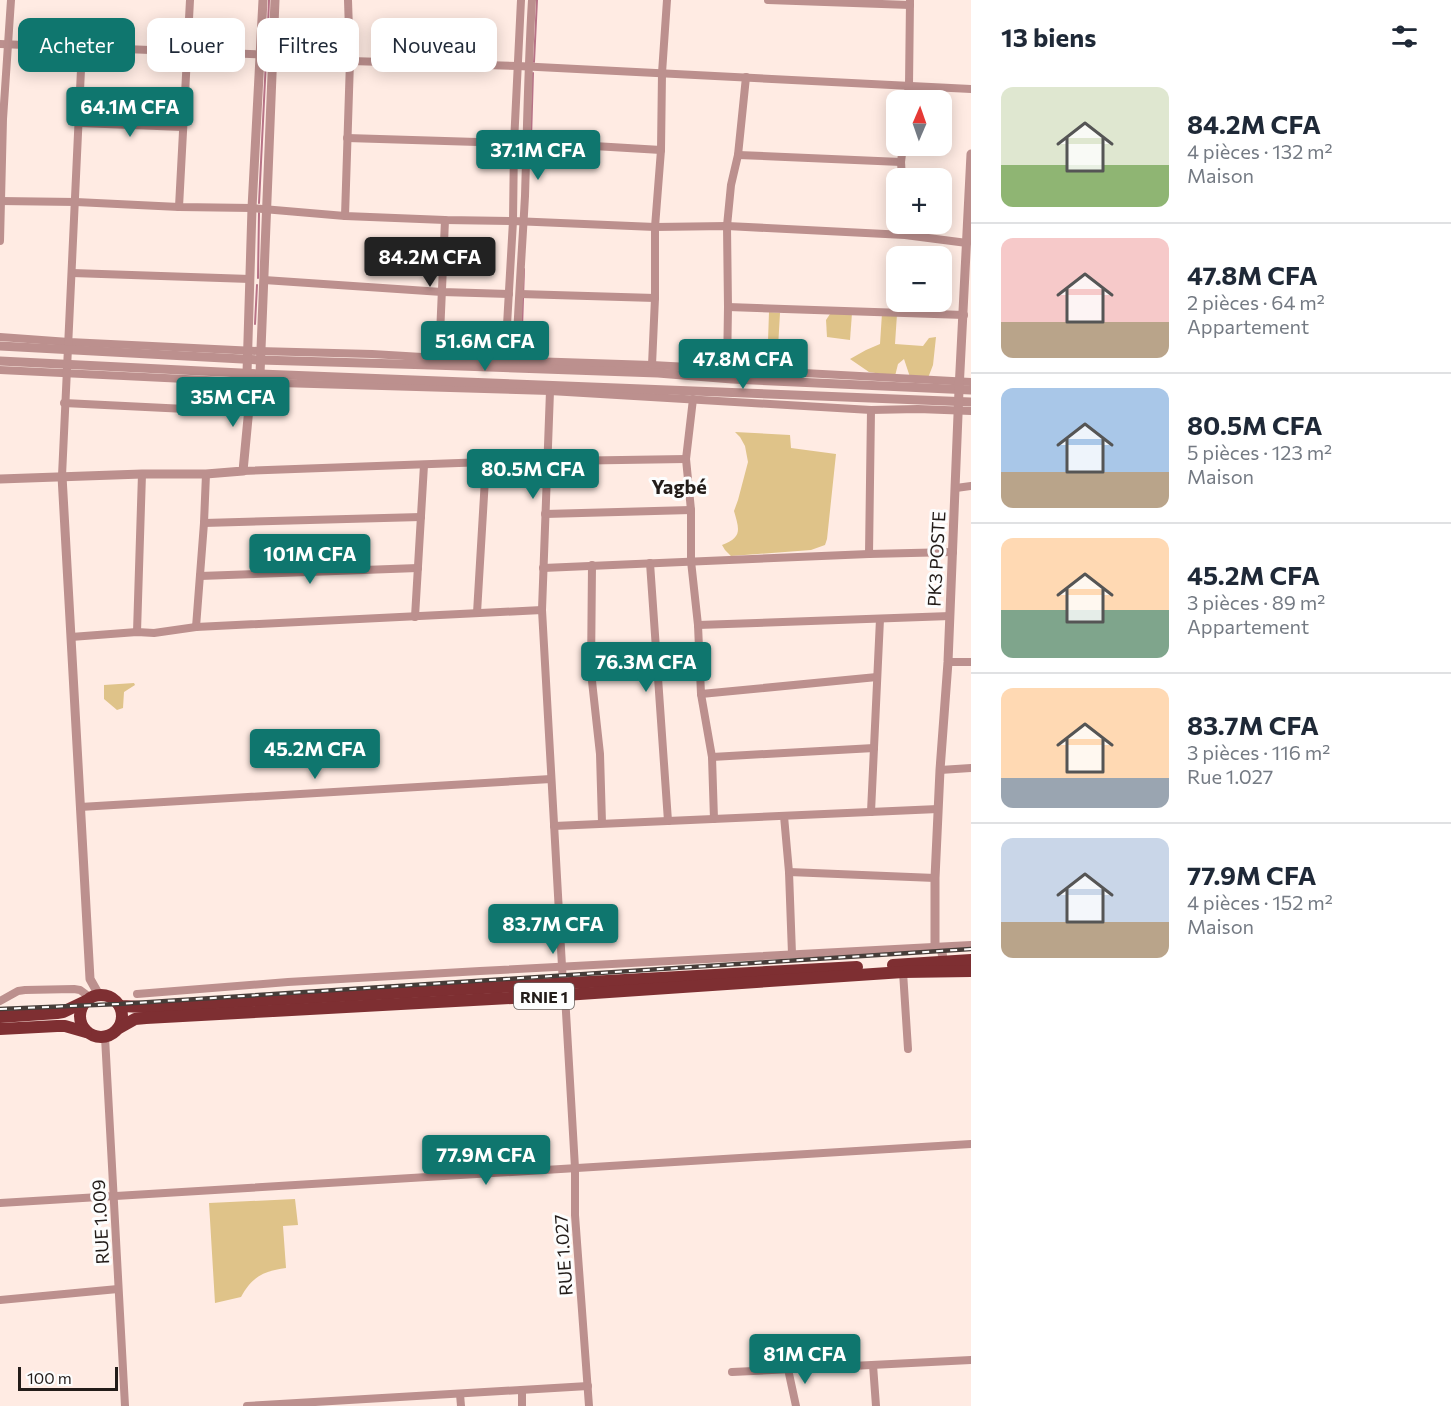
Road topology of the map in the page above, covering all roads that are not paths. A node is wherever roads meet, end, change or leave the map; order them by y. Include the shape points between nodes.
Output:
1 (11, 0) edge
2 (190, 0) edge
3 (263, 0) edge
4 (275, 0) edge
5 (348, 0) edge
6 (521, 0) edge
7 (532, 0) edge
8 (667, 0) edge
9 (768, 0) edge
10 (910, 2) edge
11 (189, 18) edge
12 (262, 18) edge
13 (274, 18) edge
14 (349, 18) edge
15 (4, 45) edge
16 (359, 61) edge
17 (518, 66) junction
18 (528, 67) junction
19 (81, 72) edge
20 (187, 72) edge
21 (258, 72) edge
22 (272, 72) edge
23 (350, 72) edge
24 (662, 73) junction
25 (746, 77) junction
26 (909, 85) junction
27 (971, 89) edge
28 (908, 90) edge
29 (2, 119) edge
30 (79, 123) junction
31 (183, 127) junction
32 (348, 138) junction
33 (527, 142) junction
34 (514, 143) junction
35 (661, 150) junction
36 (971, 154) edge
37 (738, 155) junction
38 (902, 156) edge
39 (971, 159) edge
40 (901, 162) junction
41 (901, 168) edge
42 (1, 201) edge
43 (76, 202) junction
44 (179, 207) junction
45 (252, 208) junction
46 (267, 210) junction
47 (345, 216) junction
48 (445, 220) junction
49 (513, 221) junction
50 (524, 221) junction
51 (727, 226) junction
52 (655, 227) junction
53 (905, 235) joint
54 (0, 241) edge
55 (967, 243) junction
56 (72, 273) junction
57 (250, 279) junction
58 (264, 280) junction
59 (442, 292) junction
60 (509, 294) junction
61 (520, 294) junction
62 (655, 298) junction
63 (728, 307) junction
64 (964, 315) junction
65 (0, 337) edge
66 (0, 346) edge
67 (68, 347) junction
68 (248, 355) junction
69 (261, 355) junction
70 (439, 358) junction
71 (506, 360) junction
72 (0, 361) edge
73 (516, 361) junction
74 (652, 365) junction
75 (66, 369) junction
76 (727, 369) junction
77 (0, 370) edge
78 (253, 380) junction
79 (971, 382) edge
80 (960, 386) junction
81 (971, 390) edge
82 (550, 391) junction
83 (693, 399) junction
84 (971, 402) edge
85 (64, 404) junction
86 (959, 407) junction
87 (872, 410) junction
88 (971, 411) edge
89 (248, 412) junction
90 (686, 459) junction
91 (547, 461) junction
92 (486, 462) junction
93 (424, 465) junction
94 (243, 471) junction
95 (142, 474) junction
96 (206, 474) junction
97 (62, 476) junction
98 (0, 479) edge
99 (971, 486) edge
100 (956, 488) junction
101 (691, 510) junction
102 (545, 514) junction
103 (421, 517) junction
104 (204, 523) junction
105 (953, 552) junction
106 (869, 554) junction
107 (691, 561) junction
108 (650, 563) junction
109 (592, 565) junction
110 (418, 568) junction
111 (543, 568) junction
112 (200, 576) junction
113 (542, 610) junction
114 (477, 613) junction
115 (950, 616) junction
116 (416, 617) junction
117 (880, 620) junction
118 (698, 625) junction
119 (196, 627) junction
120 (137, 632) junction
121 (71, 638) junction
122 (948, 662) junction
123 (971, 662) edge
124 (877, 677) junction
125 (701, 694) junction
126 (874, 748) junction
127 (712, 757) junction
128 (971, 768) edge
129 (940, 770) junction
130 (551, 779) junction
131 (80, 807) junction
132 (938, 809) junction
133 (871, 812) junction
134 (784, 816) junction
135 (714, 819) junction
136 (668, 821) junction
137 (602, 824) junction
138 (554, 826) junction
139 (789, 872) junction
140 (935, 878) junction
141 (971, 945) edge
142 (935, 946) junction
143 (792, 954) junction
144 (971, 960) edge
145 (943, 962) junction
146 (562, 967) junction
147 (971, 971) edge
148 (903, 972) junction
149 (564, 989) junction
150 (137, 994) dead end
151 (92, 998) junction
152 (0, 1001) edge
153 (119, 1005) junction
154 (0, 1017) edge
155 (119, 1028) junction
156 (0, 1029) edge
157 (86, 1032) junction
158 (105, 1037) junction
159 (908, 1049) dead end
160 (971, 1144) edge
161 (575, 1168) junction
162 (114, 1196) junction
163 (0, 1203) edge
164 (118, 1288) junction
165 (0, 1300) edge
166 (971, 1360) edge
167 (873, 1365) junction
168 (788, 1369) junction
169 (732, 1372) dead end
170 (588, 1386) junction
171 (522, 1390) junction
172 (460, 1394) junction
173 (125, 1406) edge
174 (247, 1406) edge
175 (461, 1406) edge
176 (522, 1406) edge
177 (589, 1406) edge
178 (796, 1406) edge
179 (876, 1406) edge

1 - 15 street
2 - 11 street
3 - 12 street
4 - 13 street
5 - 14 street
6 - 17 street
7 - 18 street
8 - 24 street
9 - 10 street
10 - 26 street
15 - 29 street
16 - 17 street
17 - 18 street
17 - 34 street
18 - 24 street
18 - 33 street
19 - 30 street
20 - 31 street
21 - 45 street
22 - 46 street
23 - 32 street
24 - 25 street
24 - 35 street
25 - 26 street
25 - 37 street
26 - 27 street
26 - 28 street
29 - 42 street
30 - 31 street
30 - 43 street
31 - 44 street
32 - 34 street
32 - 47 street
33 - 35 street
33 - 50 street
34 - 49 street
35 - 52 street
36 - 39 street, PK3 POSTE
37 - 40 street
37 - 51 street
38 - 40 street
39 - 55 street, PK3 POSTE
40 - 41 street
42 - 43 street
42 - 54 street
43 - 44 street
43 - 56 street
44 - 45 street
45 - 46 street
45 - 57 street
46 - 47 street
46 - 58 street
47 - 48 street
48 - 49 street
48 - 59 street
49 - 50 street
49 - 60 street
50 - 52 street
50 - 61 street
51 - 52 street
51 - 53 street
51 - 63 street
52 - 62 street
53 - 55 street
55 - 64 street, PK3 POSTE
56 - 57 street
56 - 67 street
57 - 68 street
58 - 59 street
58 - 69 street
59 - 60 street
59 - 70 street
60 - 71 street
61 - 62 street
61 - 73 street
62 - 74 street
63 - 64 street
63 - 76 street
64 - 80 street, PK3 POSTE
65 - 67 street
66 - 67 street
67 - 68 street
67 - 75 street
68 - 69 street
68 - 78 street
69 - 70 street
69 - 78 street
69 - 80 street via 732,379
70 - 71 street
71 - 73 street
72 - 75 street
73 - 74 street
74 - 76 street
75 - 77 street
75 - 78 street
75 - 85 street
76 - 80 street
78 - 82 street
78 - 86 street via 505,382
78 - 89 street
79 - 80 street
80 - 81 street
80 - 86 street, PK3 POSTE
82 - 83 street
82 - 91 street, RUE 1.027
83 - 87 street
83 - 90 street
84 - 86 street
85 - 89 street
85 - 97 street
86 - 87 street
86 - 88 street
86 - 100 street, PK3 POSTE
87 - 106 street
89 - 94 street
90 - 91 street
90 - 101 street
91 - 92 street
91 - 102 street, RUE 1.027
92 - 93 street
92 - 114 street
93 - 94 street
93 - 103 street
94 - 96 street
95 - 96 street
95 - 97 street
95 - 120 street
96 - 104 street
97 - 98 street
97 - 121 street
99 - 100 street
100 - 105 street, PK3 POSTE
101 - 102 street
101 - 107 street
102 - 111 street, RUE 1.027
103 - 104 street
103 - 110 street
104 - 112 street
105 - 106 street
105 - 115 street, PK3 POSTE
106 - 107 street
107 - 108 street
107 - 118 street
108 - 109 street
108 - 136 street
109 - 111 street
109 - 137 street via 591,672 600,754
110 - 112 street
110 - 116 street
111 - 113 street, RUE 1.027
112 - 119 street
113 - 114 street
113 - 130 street, RUE 1.027
114 - 116 street
115 - 117 street
115 - 122 street, PK3 POSTE
116 - 119 street
117 - 118 street
117 - 124 street
118 - 125 street
119 - 120 street
120 - 121 street
121 - 131 street
122 - 123 street
122 - 129 street, PK3 POSTE
124 - 125 street
124 - 126 street
125 - 127 street
126 - 127 street
126 - 133 street
127 - 135 street
128 - 129 street
129 - 132 street, PK3 POSTE
130 - 131 street
130 - 138 street, RUE 1.027
131 - 151 street
132 - 133 street
132 - 140 street, PK3 POSTE
133 - 134 street
134 - 135 street
134 - 139 street
135 - 136 street
136 - 137 street
137 - 138 street
138 - 146 street, RUE 1.027
139 - 140 street
139 - 143 street
140 - 142 street, PK3 POSTE
141 - 142 street
142 - 143 street
142 - 145 street, PK3 POSTE via 942,951
143 - 146 street
144 - 145 highway, RNIE 1
145 - 149 highway, RNIE 1
146 - 149 street, RUE 1.027
146 - 150 street
147 - 148 highway, RNIE 1
148 - 149 highway, RNIE 1
148 - 159 street
149 - 153 highway, RNIE 1
149 - 155 highway, RNIE 1 via 146,1018
149 - 161 street, RUE 1.027
151 - 152 street via 75,989 25,990
151 - 153 highway, RNIE 1 via 109,996
151 - 154 highway via 57,1013
151 - 157 highway via 81,1008 79,1017
153 - 155 highway via 123,1016
155 - 158 highway, RNIE 1
156 - 157 highway via 65,1026
157 - 158 highway
158 - 162 street, RUE 1.009
160 - 161 street
161 - 162 street
161 - 170 street, RUE 1.027
162 - 163 street
162 - 164 street, RUE 1.009
164 - 165 street
164 - 173 street, RUE 1.009
166 - 167 street
167 - 168 street
167 - 179 street
168 - 169 street
168 - 178 street
170 - 171 street
170 - 177 street, RUE 1.027
171 - 172 street
171 - 176 street
172 - 174 street
172 - 175 street

